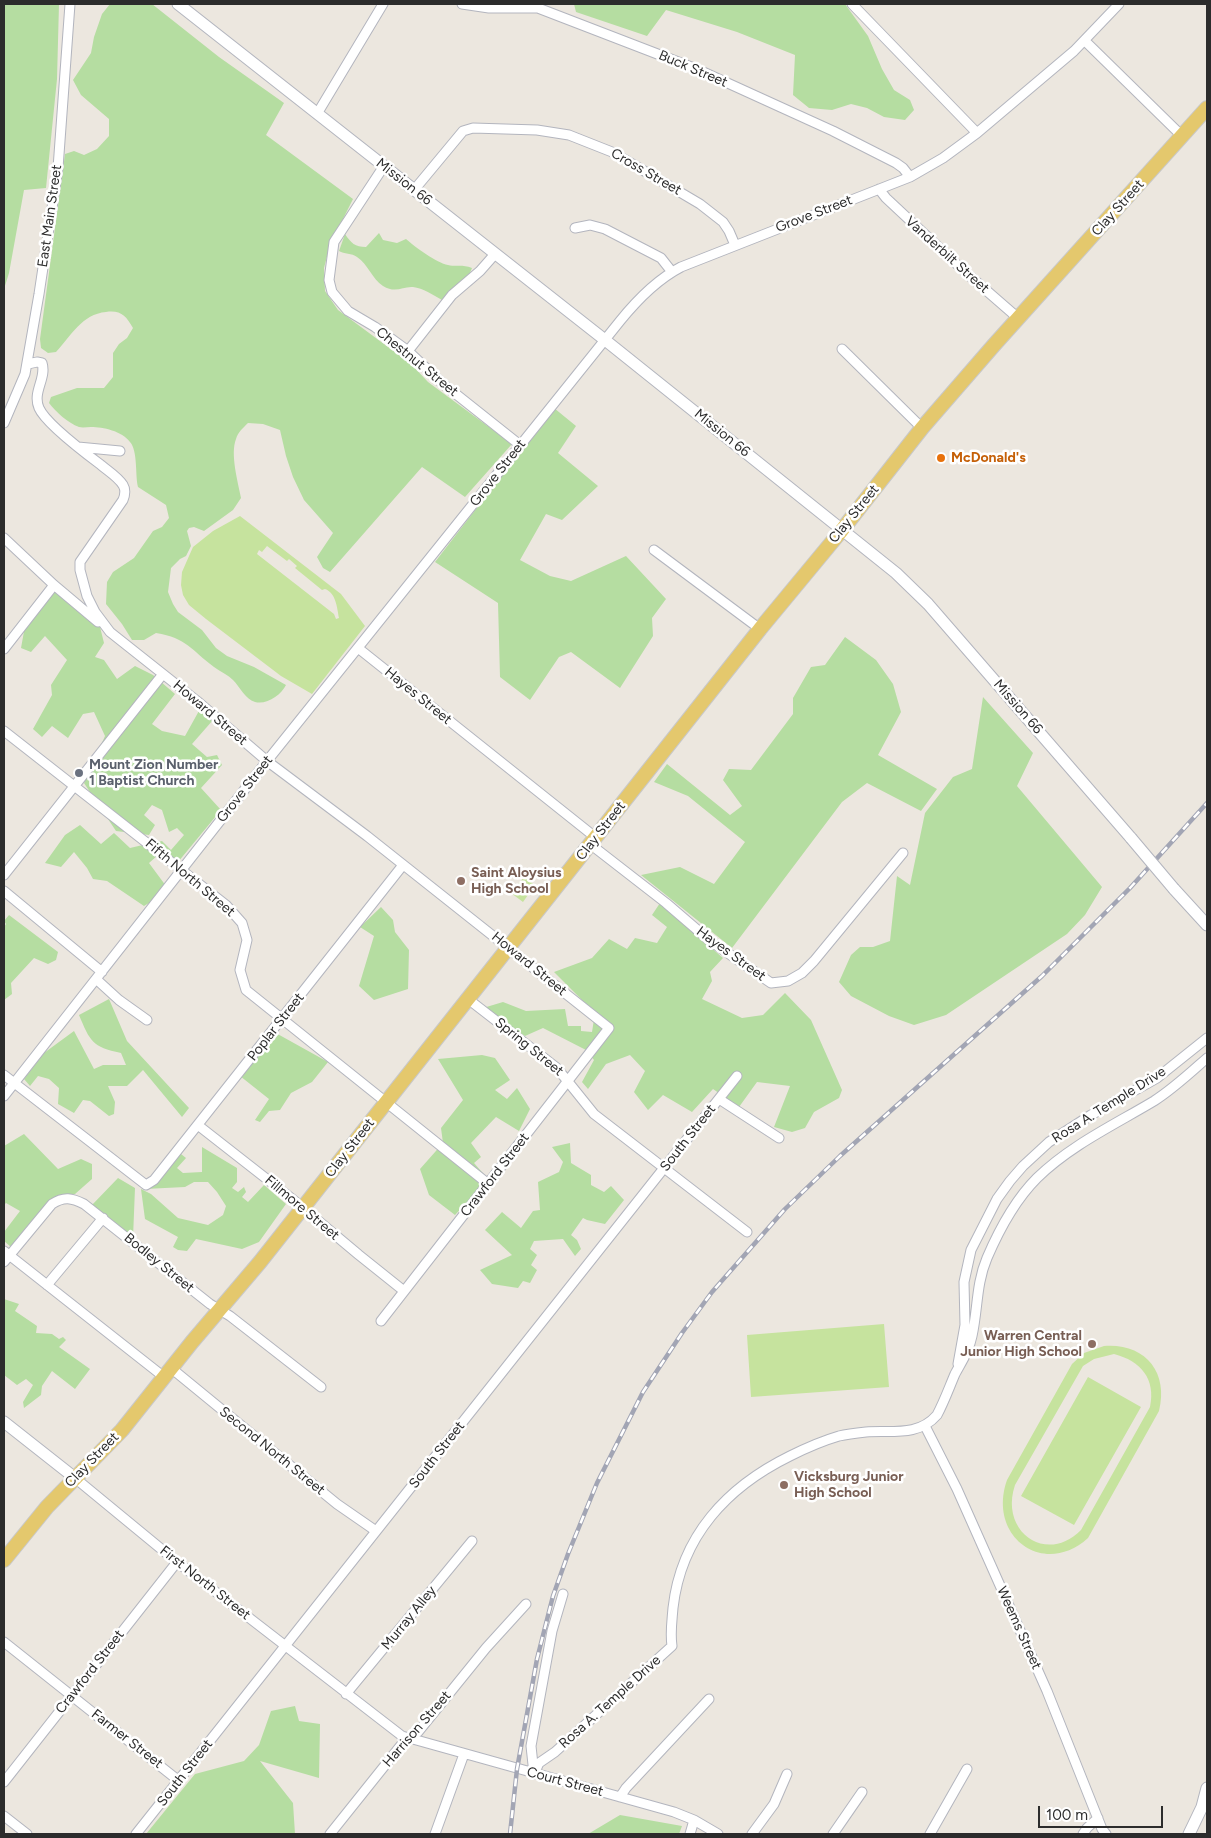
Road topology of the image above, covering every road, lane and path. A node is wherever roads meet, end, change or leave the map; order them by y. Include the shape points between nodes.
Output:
1 (70, 4) edge
2 (178, 4) edge
3 (383, 4) edge
4 (462, 4) edge
5 (852, 4) edge
6 (1119, 4) edge
7 (1085, 41) junction
8 (1207, 108) edge
9 (317, 114) junction
10 (976, 133) junction
11 (1182, 136) junction
12 (384, 166) junction
13 (910, 177) junction
14 (879, 189) junction
15 (414, 190) junction
16 (575, 228) dead end
17 (735, 245) junction
18 (495, 254) junction
19 (672, 272) junction
20 (1018, 318) junction
21 (605, 340) junction
22 (842, 349) dead end
23 (408, 351) junction
24 (28, 364) junction
25 (4, 423) edge
26 (922, 428) junction
27 (520, 445) junction
28 (78, 447) junction
29 (120, 451) dead end
30 (842, 530) junction
31 (4, 538) edge
32 (654, 550) dead end
33 (54, 585) junction
34 (760, 629) junction
35 (110, 632) junction
36 (358, 648) junction
37 (4, 649) edge
38 (163, 674) junction
39 (4, 731) edge
40 (267, 761) junction
41 (75, 787) junction
42 (593, 841) junction
43 (903, 853) dead end
44 (403, 865) junction
45 (182, 870) junction
46 (4, 875) edge
47 (4, 891) edge
48 (1207, 925) edge
49 (508, 947) junction
50 (99, 975) junction
51 (468, 999) junction
52 (283, 1019) junction
53 (148, 1020) dead end
54 (609, 1028) joint
55 (1207, 1038) edge
56 (1207, 1058) edge
57 (4, 1075) edge
58 (737, 1076) dead end
59 (568, 1081) junction
60 (14, 1083) junction
61 (4, 1096) edge
62 (719, 1099) junction
63 (386, 1102) junction
64 (199, 1126) junction
65 (779, 1138) dead end
66 (664, 1168) junction
67 (488, 1183) junction
68 (302, 1208) junction
69 (103, 1218) junction
70 (747, 1232) dead end
71 (5, 1256) edge
72 (47, 1285) junction
73 (404, 1291) junction
74 (220, 1310) junction
75 (381, 1322) dead end
76 (167, 1372) junction
77 (956, 1372) junction
78 (321, 1387) dead end
79 (4, 1422) edge
80 (925, 1426) junction
81 (75, 1478) junction
82 (376, 1531) junction
83 (472, 1542) dead end
84 (4, 1560) edge
85 (177, 1562) junction
86 (563, 1594) dead end
87 (526, 1604) dead end
88 (4, 1642) edge
89 (286, 1646) junction
90 (346, 1694) junction
91 (72, 1696) junction
92 (708, 1698) dead end
93 (409, 1738) junction
94 (464, 1754) junction
95 (967, 1769) dead end
96 (534, 1774) junction
97 (788, 1774) dead end
98 (179, 1780) junction
99 (4, 1782) edge
100 (1207, 1788) edge
101 (862, 1792) dead end
102 (620, 1797) junction
103 (4, 1816) edge
104 (1098, 1818) junction
105 (694, 1820) junction
106 (27, 1834) edge
107 (136, 1834) edge
108 (330, 1834) edge
109 (435, 1834) edge
110 (690, 1834) edge
111 (718, 1834) edge
112 (752, 1834) edge
113 (832, 1834) edge
114 (930, 1834) edge
115 (1083, 1834) edge
116 (1106, 1834) edge
117 (1188, 1834) edge

1 - 24 street, East Main Street via 58,168
2 - 9 street, Mission 66
3 - 9 street
4 - 13 street, Buck Street via 489,8 538,8 699,70 833,131 896,163
5 - 10 street
6 - 7 street, Grove Street
7 - 10 street, Grove Street
7 - 11 street
8 - 11 main road, Clay Street
9 - 12 street, Mission 66
10 - 13 street, Grove Street
11 - 20 main road, Clay Street
12 - 15 street, Mission 66
12 - 23 street, Chestnut Street via 334,242 329,280 332,292 348,311
13 - 14 street, Grove Street
14 - 17 street, Grove Street
14 - 20 street, Vanderbilt Street
15 - 17 street, Cross Street via 463,131 473,128 536,130 569,135 612,152 700,204 723,222
15 - 18 street, Mission 66
16 - 19 street via 590,226 611,232 661,258
17 - 19 street, Grove Street
18 - 21 street, Mission 66
18 - 23 street via 452,295
19 - 21 street, Grove Street via 634,304
20 - 26 main road, Clay Street
21 - 27 street, Grove Street
21 - 30 street, Mission 66
22 - 26 street
23 - 27 street, Chestnut Street via 442,383
24 - 25 street, East Main Street
24 - 28 street, Howard Street via 42,363 44,370 38,389 39,408
26 - 30 main road, Clay Street
27 - 36 street, Grove Street
28 - 29 street
28 - 35 street, Howard Street via 124,486 123,500 80,562 87,596
30 - 34 main road, Clay Street
30 - 48 street, Mission 66, bridge via 928,604
31 - 33 street
32 - 34 street
33 - 35 street
33 - 37 street
34 - 42 main road, Clay Street
35 - 38 street, Howard Street
36 - 40 street, Grove Street
36 - 42 street, Hayes Street
38 - 40 street, Howard Street
38 - 41 street
39 - 41 street, Fifth North Street
40 - 44 street, Howard Street
40 - 45 street, Grove Street
41 - 45 street, Fifth North Street
41 - 46 street
42 - 43 street, Hayes Street via 709,940 771,983 788,981 802,972
42 - 49 main road, Clay Street
44 - 49 street, Howard Street
44 - 52 street, Poplar Street
45 - 50 street, Grove Street
45 - 52 street, Fifth North Street via 226,905 242,923 246,940 240,970 246,990
47 - 50 street
49 - 51 main road, Clay Street
49 - 54 street, Howard Street
50 - 53 street via 118,1000
50 - 60 street, Grove Street
51 - 59 street, Spring Street via 557,1068
51 - 63 main road, Clay Street
52 - 63 street, Fifth North Street
52 - 64 street, Poplar Street
54 - 59 street, Crawford Street
55 - 77 street, Rosa A. Temple Drive via 1157,1078 1049,1142 1010,1181 971,1250 964,1282 964,1334
56 - 77 street, Rosa A. Temple Drive via 1171,1089 1062,1157 1023,1195 999,1234 982,1271 968,1352
57 - 60 street
58 - 62 street, South Street
59 - 66 street, Spring Street via 594,1114
59 - 67 street, Crawford Street
60 - 61 street, Grove Street
60 - 64 street, Poplar Street via 146,1184 154,1180
62 - 65 street
62 - 66 street, South Street
63 - 67 street, Fifth North Street
63 - 68 main road, Clay Street
64 - 68 street, Fillmore Street
66 - 70 street, Spring Street
66 - 82 street, South Street
67 - 73 street, Crawford Street
68 - 73 street, Fillmore Street
68 - 74 main road, Clay Street
69 - 71 street, Bodley Street via 75,1200 60,1199
69 - 72 street
69 - 74 street, Bodley Street
71 - 72 street, Second North Street
72 - 76 street, Second North Street
73 - 75 street, Crawford Street
74 - 76 main road, Clay Street
74 - 78 street, Bodley Street
76 - 81 main road, Clay Street via 122,1430
76 - 82 street, Second North Street
77 - 80 street, Rosa A. Temple Drive via 937,1415
79 - 81 street, First North Street
80 - 96 street, Rosa A. Temple Drive via 908,1431 864,1432 820,1442 772,1464 731,1494 701,1528 687,1554 674,1600 670,1634 672,1646 539,1763
80 - 104 street, Weems Street via 957,1489 1047,1691
81 - 84 main road, Clay Street
81 - 85 street, First North Street
82 - 89 street, South Street
83 - 90 street, Murray Alley
85 - 89 street, First North Street
85 - 91 street, Crawford Street
86 - 96 street via 552,1631 531,1746
87 - 93 street, Harrison Street via 418,1732
88 - 91 street, Farmer Street
89 - 90 street, First North Street
89 - 98 street, South Street
90 - 93 street, First North Street
91 - 98 street, Farmer Street
91 - 99 street, Crawford Street
92 - 102 street
93 - 94 street, Court Street
93 - 108 street, Harrison Street
94 - 96 street, Court Street
94 - 109 street
95 - 114 street
96 - 102 street, Court Street
97 - 112 street via 774,1804
98 - 107 street, South Street
100 - 117 street
101 - 113 street
102 - 105 street, Court Street
103 - 106 street
104 - 115 street
104 - 116 street, Weems Street
105 - 110 street
105 - 111 street, Court Street

